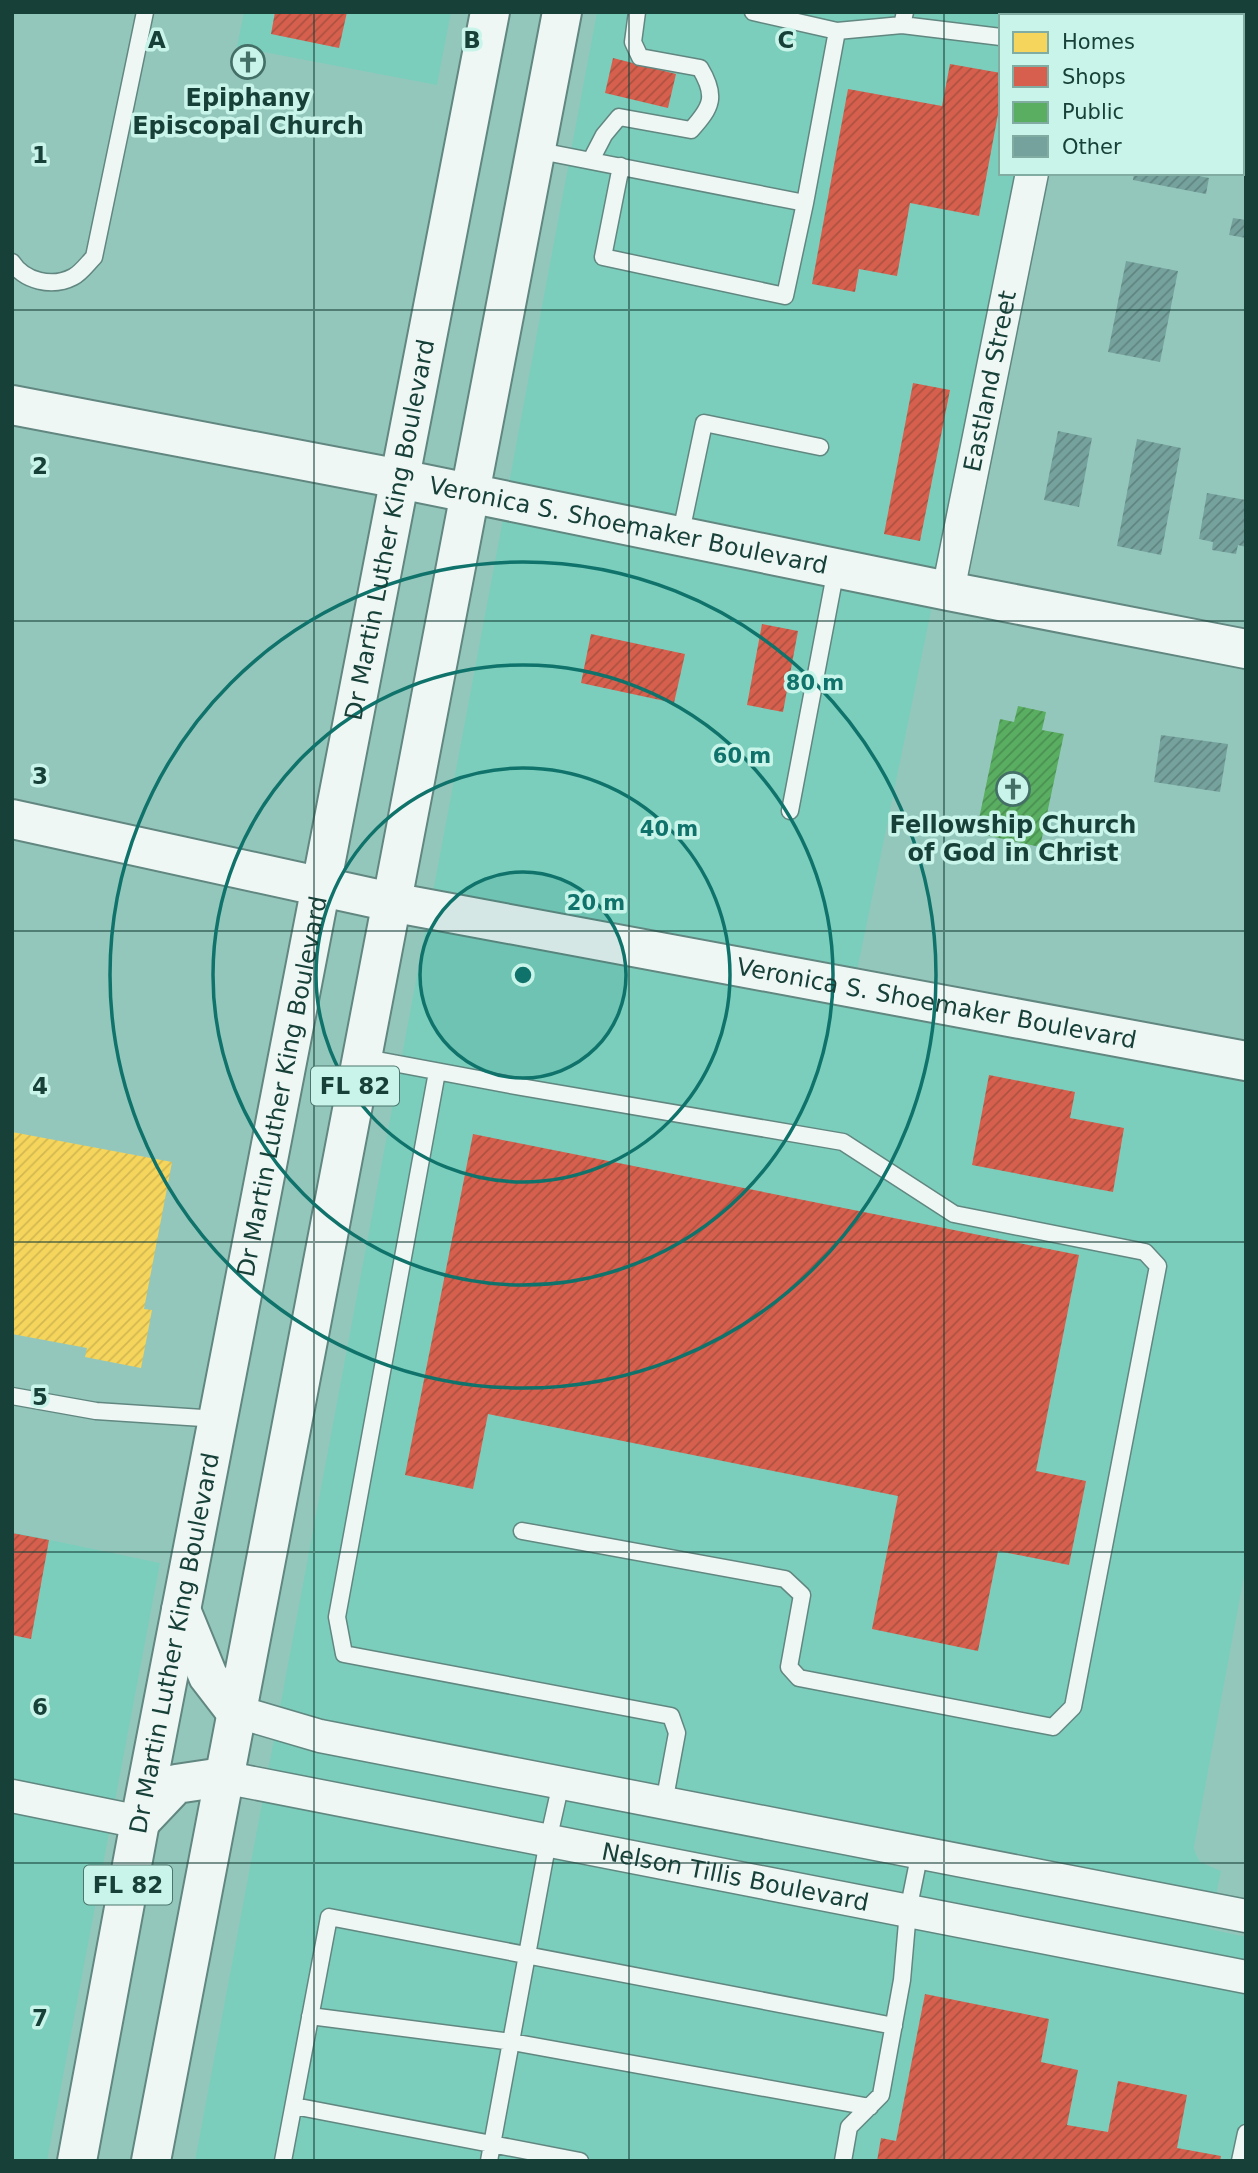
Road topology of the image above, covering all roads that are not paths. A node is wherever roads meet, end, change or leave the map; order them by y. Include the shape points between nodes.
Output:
1 (145, 12) edge
2 (490, 12) edge
3 (562, 12) edge
4 (637, 12) edge
5 (753, 12) edge
6 (903, 19) edge
7 (837, 31) junction
8 (999, 37) edge
9 (536, 150) junction
10 (591, 160) junction
11 (621, 166) junction
12 (1032, 175) edge
13 (804, 203) junction
14 (12, 262) edge
15 (12, 405) edge
16 (820, 447) dead end
17 (400, 478) junction
18 (470, 494) junction
19 (680, 537) junction
20 (836, 569) junction
21 (948, 591) junction
22 (1246, 649) edge
23 (790, 811) dead end
24 (12, 820) edge
25 (321, 888) junction
26 (391, 902) junction
27 (361, 1057) junction
28 (1246, 1061) edge
29 (437, 1072) junction
30 (12, 1396) edge
31 (218, 1419) junction
32 (522, 1531) dead end
33 (181, 1610) junction
34 (235, 1711) junction
35 (223, 1777) junction
36 (561, 1783) junction
37 (12, 1796) edge
38 (664, 1803) junction
39 (140, 1822) junction
40 (548, 1841) junction
41 (920, 1852) junction
42 (908, 1911) junction
43 (1246, 1916) edge
44 (528, 1956) junction
45 (1246, 1977) edge
46 (310, 2016) junction
47 (894, 2026) junction
48 (512, 2042) junction
49 (294, 2106) junction
50 (870, 2107) junction
51 (1246, 2133) edge
52 (493, 2144) junction
53 (77, 2161) edge
54 (151, 2161) edge
55 (283, 2161) edge
56 (489, 2161) edge
57 (580, 2161) edge
58 (843, 2161) edge
59 (1240, 2161) edge

1 - 14 lane via 94,257 73,278 43,283 19,273
2 - 17 main road, Dr Martin Luther King Boulevard / FL 82
3 - 9 main road, FL 82
4 - 10 lane via 633,42 640,57 700,68 711,86 708,111 691,130 619,117
5 - 7 lane
6 - 7 lane
6 - 8 lane
7 - 13 lane
9 - 10 lane
9 - 18 main road, FL 82
10 - 11 lane
11 - 13 lane
11 - 13 lane via 603,257 785,296
12 - 21 street, Eastland Street
15 - 17 main road, Veronica S. Shoemaker Boulevard
16 - 19 lane via 704,423
17 - 18 main road, Veronica S. Shoemaker Boulevard
17 - 25 main road, Dr Martin Luther King Boulevard / FL 82
18 - 19 main road, Veronica S. Shoemaker Boulevard
18 - 26 main road, FL 82
19 - 20 main road, Veronica S. Shoemaker Boulevard
20 - 21 main road, Veronica S. Shoemaker Boulevard
20 - 23 lane
21 - 22 main road, Veronica S. Shoemaker Boulevard
24 - 25 main road, Veronica S. Shoemaker Boulevard
25 - 26 main road, Veronica S. Shoemaker Boulevard
25 - 31 main road, Dr Martin Luther King Boulevard / FL 82
26 - 27 main road, FL 82
26 - 28 main road, Veronica S. Shoemaker Boulevard
27 - 29 lane
27 - 34 main road, FL 82
29 - 32 lane via 842,1142 954,1214 1145,1252 1158,1266 1073,1707 1053,1727 799,1678 789,1667 802,1595 785,1579
29 - 38 lane via 337,1617 344,1654 671,1716 677,1733
30 - 31 lane via 96,1411
31 - 33 main road, Dr Martin Luther King Boulevard / FL 82
33 - 34 main road via 208,1676
33 - 39 main road, Dr Martin Luther King Boulevard / FL 82
34 - 35 main road, FL 82
34 - 36 street via 320,1736
35 - 39 main road via 176,1784
35 - 40 street, Nelson Tillis Boulevard
35 - 54 main road, FL 82
36 - 38 street
36 - 40 lane
37 - 39 street
38 - 41 street
39 - 53 main road, Dr Martin Luther King Boulevard / FL 82
40 - 42 street, Nelson Tillis Boulevard
40 - 44 lane
41 - 42 lane
41 - 43 street
42 - 45 street, Nelson Tillis Boulevard
42 - 47 lane
44 - 46 lane via 329,1917
44 - 47 lane
44 - 48 lane
46 - 48 lane
46 - 49 lane
47 - 50 lane via 881,2095
48 - 50 lane
48 - 52 lane
49 - 52 lane
49 - 55 lane
50 - 58 lane via 849,2127
51 - 59 lane
52 - 56 lane
52 - 57 lane

